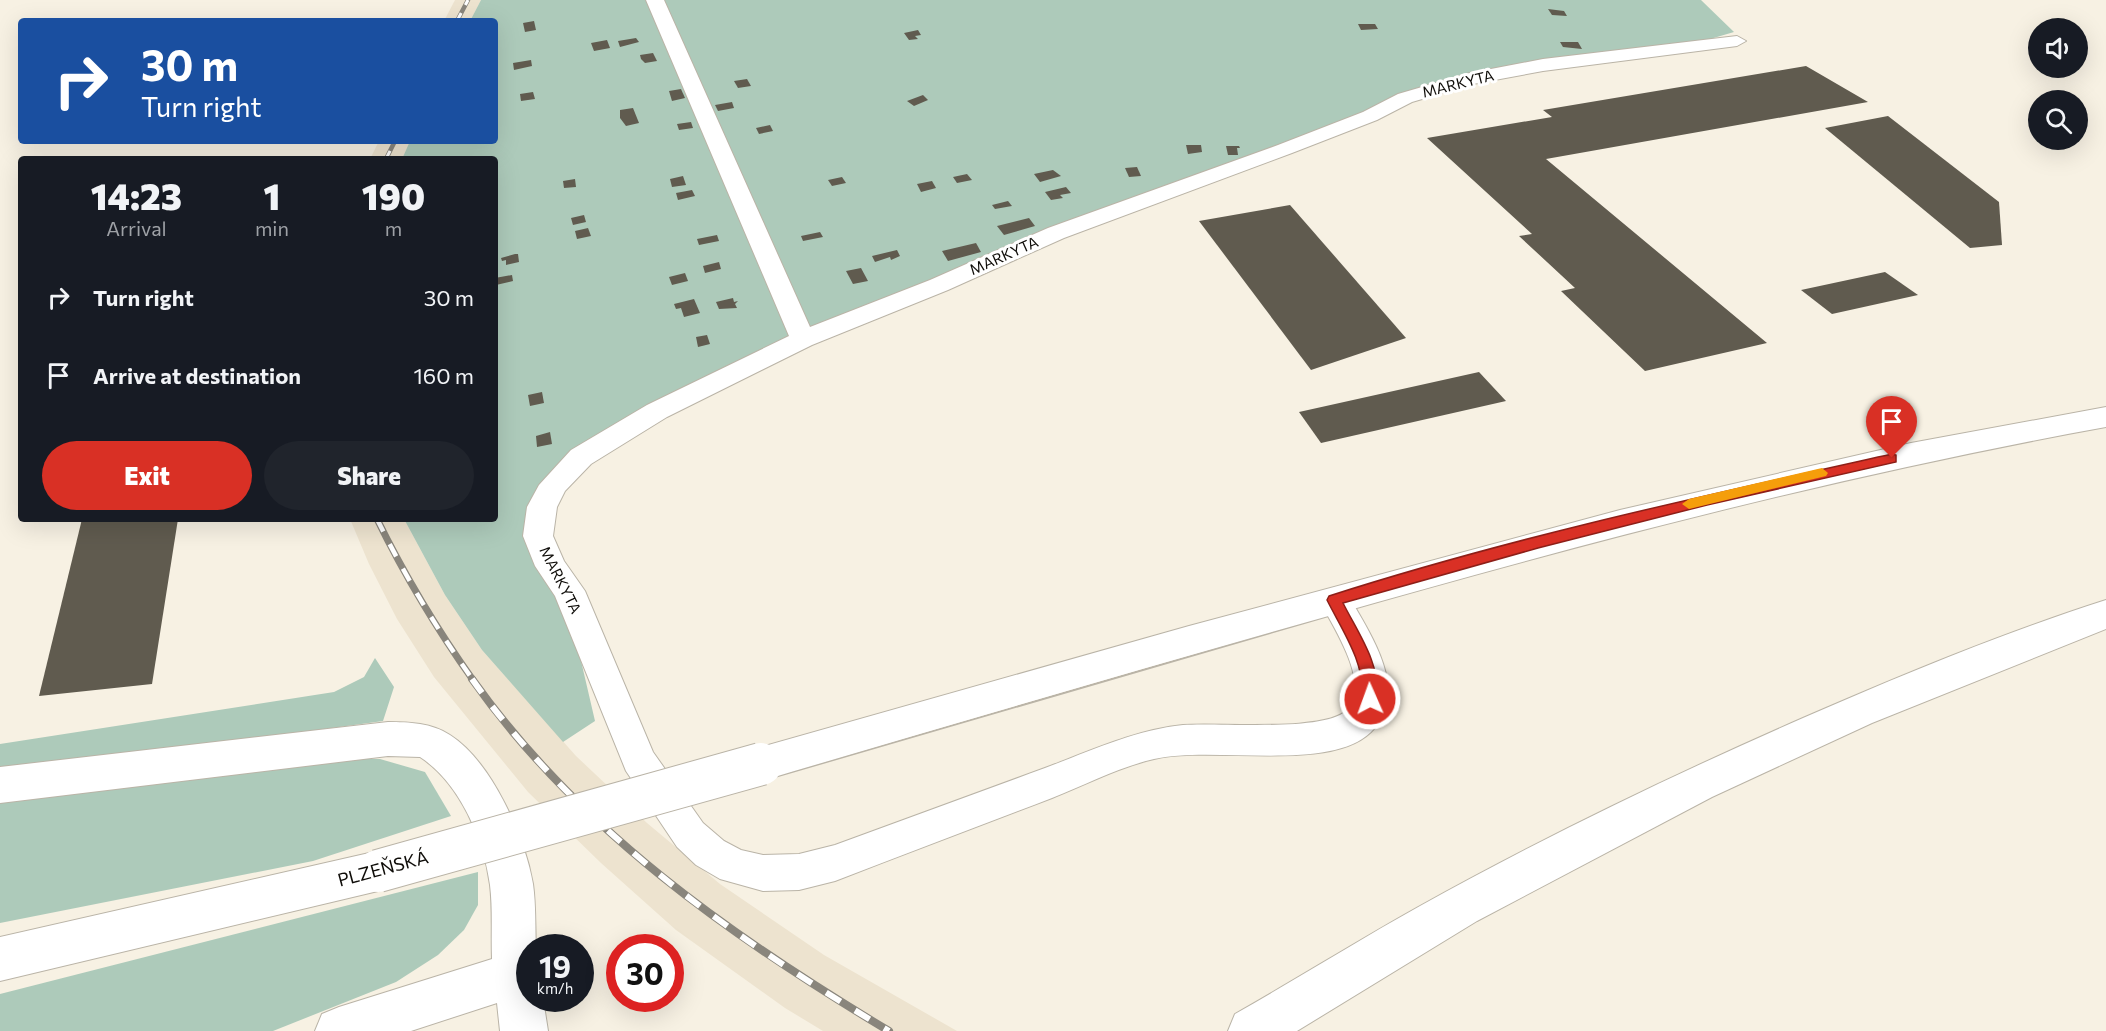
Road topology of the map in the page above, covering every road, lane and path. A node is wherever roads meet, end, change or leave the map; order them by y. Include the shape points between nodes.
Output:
1 (655, 0) edge
2 (1737, 41) dead end
3 (802, 339) junction
4 (2106, 417) edge
5 (1335, 600) junction
6 (2106, 614) edge
7 (0, 785) edge
8 (0, 959) edge
9 (516, 974) joint
10 (521, 1012) edge
11 (339, 1031) edge
12 (524, 1031) edge
13 (1252, 1031) edge

1 - 3 street
2 - 3 street, MARKYTA via 1542,65 1424,92 1277,152 1056,233 930,289
3 - 5 street, MARKYTA via 657,411 589,452 554,485 543,507 538,536 551,566 569,591 639,760 690,835 710,853 734,866 763,873 799,872 836,863 1152,744 1212,738 1315,741 1344,731 1365,711 1371,677
4 - 5 main road, PLZEŇSKÁ via 1707,500 1538,542
5 - 8 main road, PLZEŇSKÁ, bridge via 378,871
6 - 13 main road via 1925,683 1712,778 1460,908
7 - 9 main road via 388,739 413,739 436,747 456,765 482,802 504,852 511,879
9 - 11 main road
10 - 12 main road

